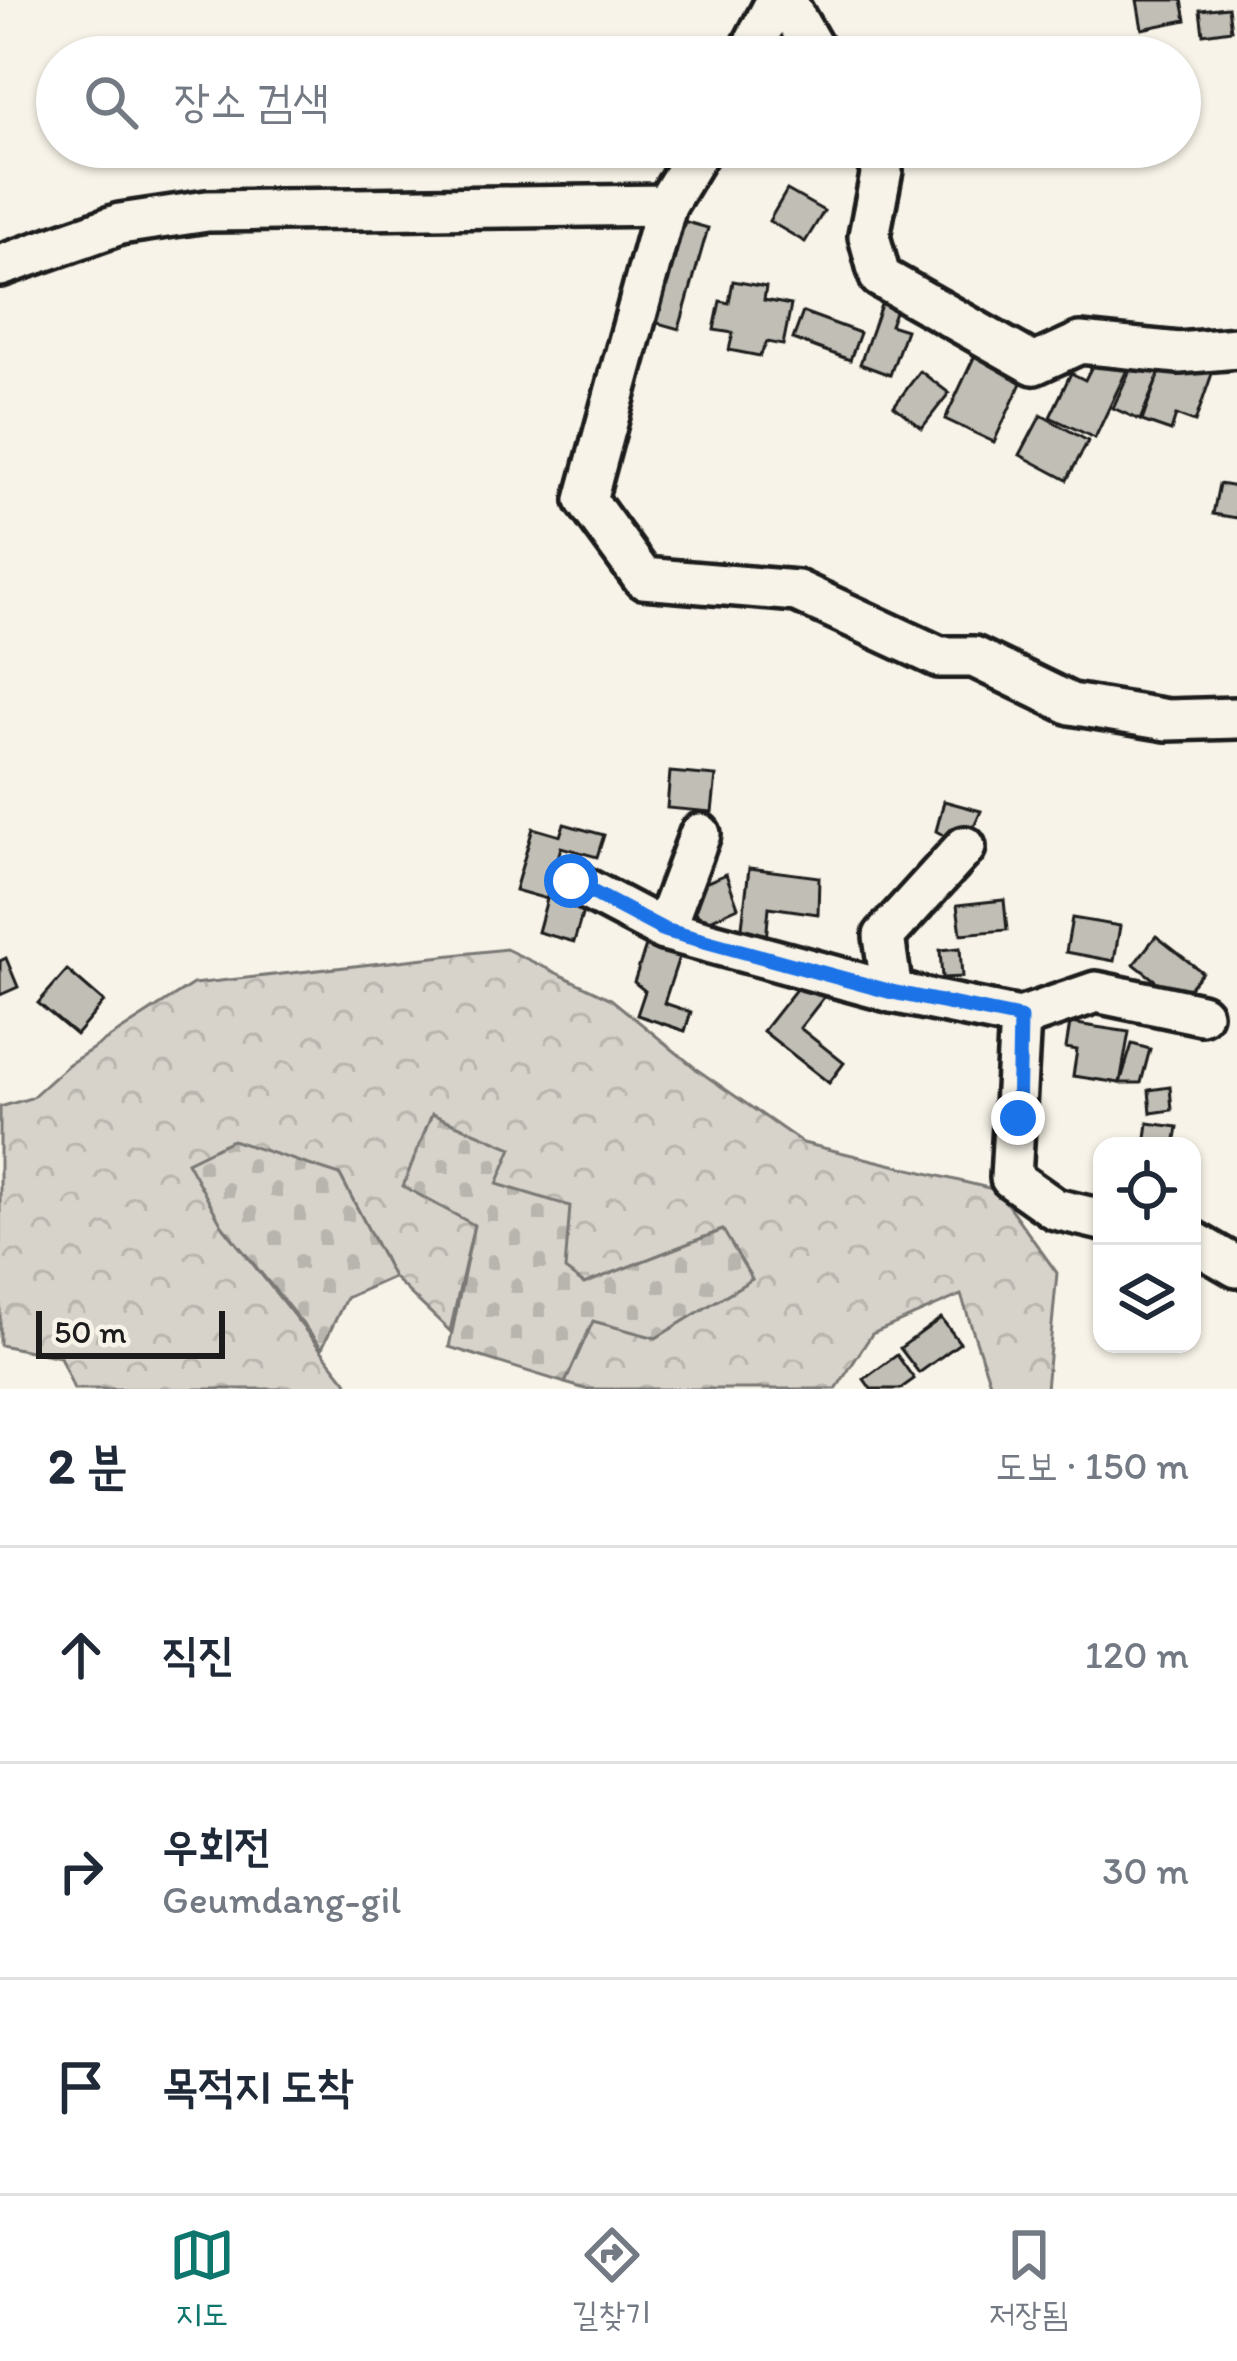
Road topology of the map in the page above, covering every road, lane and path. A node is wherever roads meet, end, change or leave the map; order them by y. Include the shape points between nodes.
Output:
1 (781, 0) edge
2 (760, 36) edge
3 (804, 36) edge
4 (688, 168) edge
5 (881, 168) edge
6 (666, 205) junction
7 (0, 266) edge
8 (1237, 348) edge
9 (1237, 718) edge
10 (700, 834) dead end
11 (965, 847) dead end
12 (571, 881) dead end
13 (664, 930) junction
14 (892, 992) junction
15 (1201, 1014) dead end
16 (1020, 1018) junction
17 (1093, 1218) edge
18 (1199, 1245) edge
19 (1237, 1267) edge

1 - 2 street
1 - 3 street
4 - 6 street
5 - 8 street via 869,236 880,278 1034,364 1080,343
6 - 7 street via 207,211 120,224
6 - 9 street via 586,500 643,578 797,591 939,658 974,657 1071,704 1167,720
10 - 13 street
11 - 14 street via 884,935
12 - 13 street
13 - 14 street
14 - 16 street
15 - 16 street via 1096,992
16 - 17 street via 1011,1178 1055,1209
18 - 19 street

